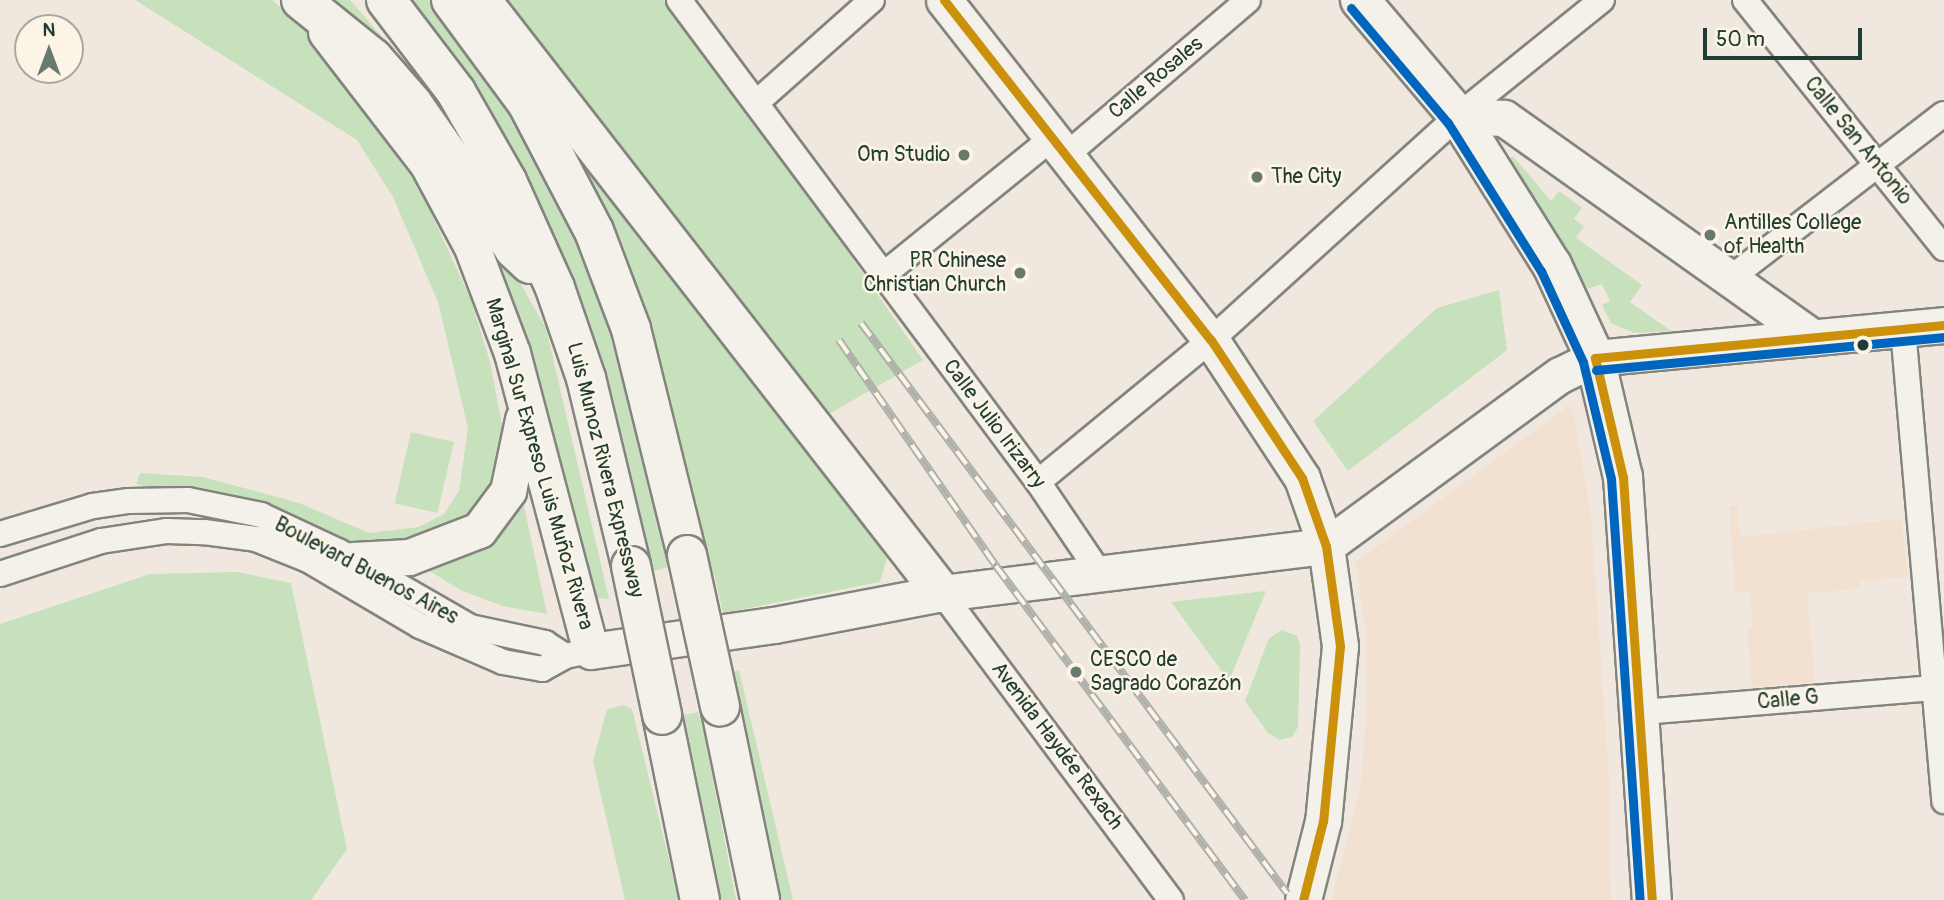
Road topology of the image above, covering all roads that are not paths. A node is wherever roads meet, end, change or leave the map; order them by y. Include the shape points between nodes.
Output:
1 (300, 0) edge
2 (386, 0) edge
3 (451, 0) edge
4 (481, 0) edge
5 (679, 0) edge
6 (872, 0) edge
7 (944, 0) edge
8 (1248, 0) edge
9 (1360, 0) edge
10 (1602, 0) edge
11 (1745, 0) edge
12 (756, 103) junction
13 (1944, 114) edge
14 (1458, 116) junction
15 (1058, 147) junction
16 (1878, 166) junction
17 (1944, 248) edge
18 (883, 275) junction
19 (1732, 277) junction
20 (555, 288) junction
21 (1944, 325) edge
22 (1903, 329) junction
23 (1813, 338) junction
24 (1211, 340) junction
25 (1595, 358) junction
26 (524, 412) junction
27 (1038, 482) junction
28 (129, 501) junction
29 (93, 506) junction
30 (0, 534) edge
31 (135, 535) junction
32 (101, 541) junction
33 (1326, 546) junction
34 (353, 560) junction
35 (0, 574) edge
36 (1101, 575) junction
37 (942, 593) junction
38 (578, 654) junction
39 (1934, 688) junction
40 (1642, 712) junction
41 (1944, 801) edge
42 (700, 900) edge
43 (760, 900) edge
44 (1171, 900) edge
45 (1303, 900) edge
46 (1652, 900) edge

1 - 20 main road via 381,68 413,104 514,249
1 - 26 street, Marginal Sur Expreso Luis Muñoz Rivera via 381,100 446,199 491,292 512,353
2 - 20 main road, Luis Munoz Rivera Expressway via 457,92 507,181
3 - 43 main road, bridge via 527,103 594,231 631,329 687,555
4 - 37 main road
5 - 12 street, Calle Julio Irizarry
6 - 12 street
7 - 15 street
8 - 15 street, Calle Rosales
9 - 14 main road
10 - 14 street
11 - 16 street, Calle San Antonio
12 - 18 street, Calle Julio Irizarry
13 - 16 street
14 - 19 street via 1504,118
14 - 24 street
14 - 25 main road via 1552,265
15 - 18 street, Calle Rosales
15 - 24 street
16 - 17 street, Calle San Antonio
16 - 19 street
18 - 27 street, Calle Julio Irizarry
19 - 23 street
20 - 42 main road, Luis Munoz Rivera Expressway, bridge via 586,378 631,566
21 - 22 street
22 - 23 street
22 - 39 street
23 - 25 street
24 - 27 street
24 - 33 street via 1302,478
25 - 33 street via 1560,375
25 - 40 main road via 1623,477
26 - 34 street via 508,491 479,530 409,558
26 - 38 street, Marginal Sur Expreso Luis Muñoz Rivera
27 - 36 street, Calle Julio Irizarry
28 - 29 street, Boulevard Buenos Aires
28 - 31 street
28 - 34 street, Boulevard Buenos Aires via 188,500 261,515
29 - 30 street, Boulevard Buenos Aires
29 - 32 street
31 - 32 street, Boulevard Buenos Aires
31 - 38 street, Boulevard Buenos Aires via 204,532 256,539 308,560 420,626 478,653 542,668
32 - 35 street, Boulevard Buenos Aires
33 - 36 street
33 - 45 street via 1340,646 1336,725 1323,821
34 - 38 street, Boulevard Buenos Aires via 470,626
36 - 37 street
37 - 38 street via 774,625
37 - 44 street, Avenida Haydée Rexach
39 - 40 street, Calle G
39 - 41 street
40 - 46 main road

